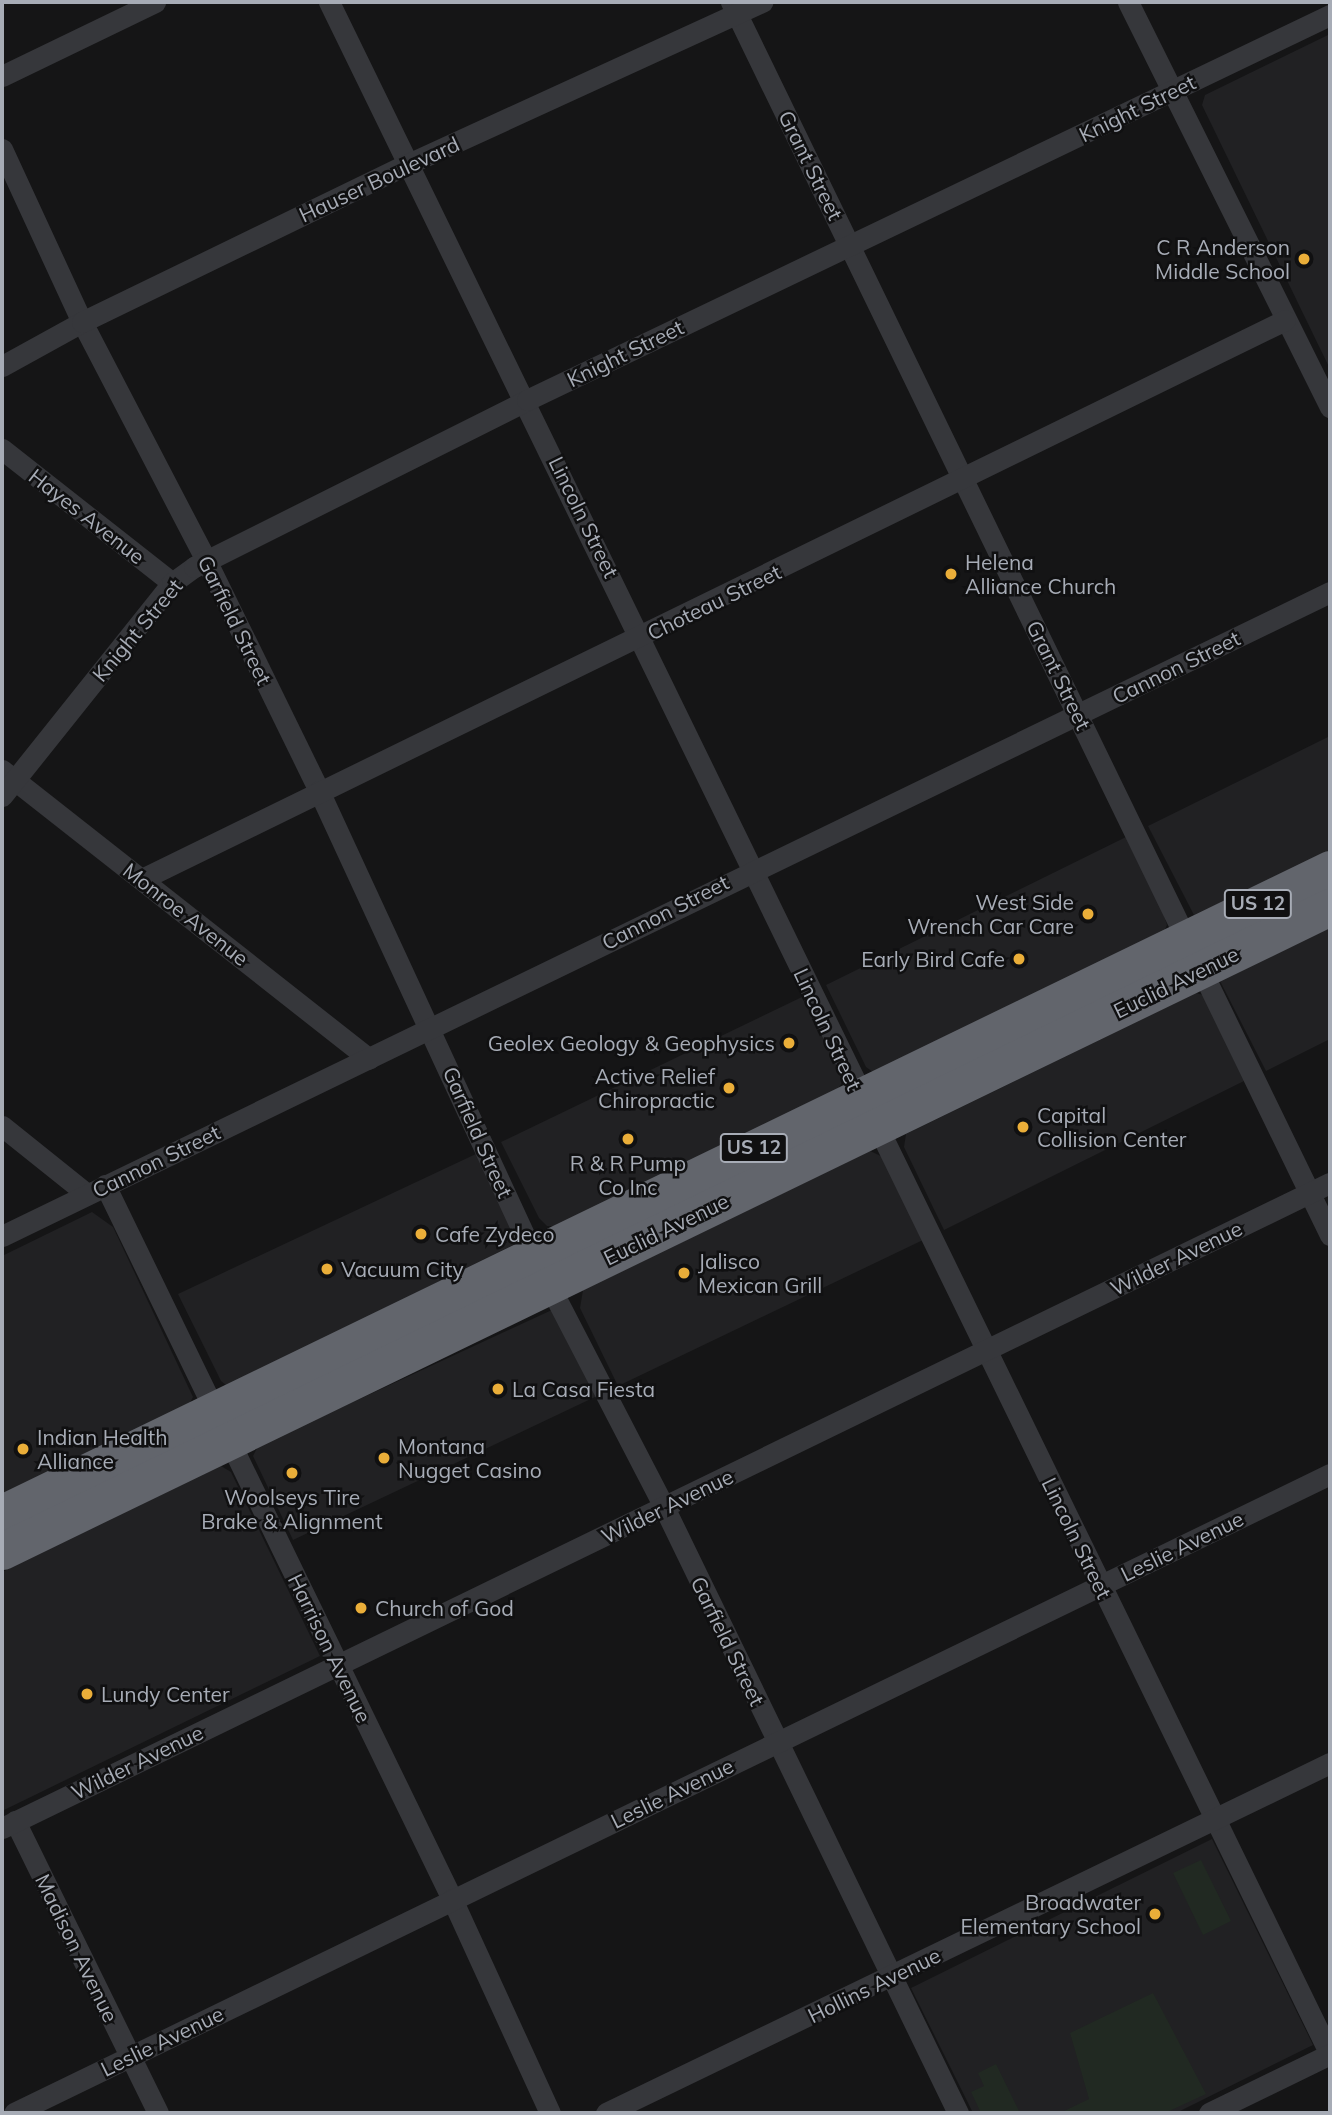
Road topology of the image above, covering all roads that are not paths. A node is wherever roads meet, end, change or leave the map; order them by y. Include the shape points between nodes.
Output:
1 (155, 2) edge
2 (329, 2) edge
3 (762, 2) edge
4 (1128, 2) edge
5 (734, 8) edge
6 (1330, 15) edge
7 (2, 76) edge
8 (1172, 92) junction
9 (2, 149) edge
10 (406, 165) junction
11 (851, 245) junction
12 (1285, 320) junction
13 (82, 322) junction
14 (2, 366) edge
15 (527, 400) junction
16 (1330, 408) edge
17 (2, 449) edge
18 (964, 479) junction
19 (206, 560) junction
20 (172, 583) junction
21 (1330, 592) edge
22 (642, 638) junction
23 (1078, 715) junction
24 (6, 782) edge
25 (319, 791) junction
26 (753, 868) junction
27 (1330, 869) edge
28 (142, 879) junction
29 (1330, 907) edge
30 (1194, 954) junction
31 (432, 1029) junction
32 (369, 1059) junction
33 (868, 1112) junction
34 (2, 1126) edge
35 (1330, 1183) edge
36 (96, 1190) junction
37 (1310, 1193) junction
38 (1330, 1235) edge
39 (2, 1236) edge
40 (533, 1254) junction
41 (549, 1286) junction
42 (985, 1351) junction
43 (223, 1425) junction
44 (1330, 1474) edge
45 (664, 1507) junction
46 (2, 1513) edge
47 (2, 1551) edge
48 (1101, 1585) junction
49 (339, 1665) junction
50 (777, 1743) junction
51 (1330, 1763) edge
52 (1214, 1819) junction
53 (8, 1824) edge
54 (452, 1899) junction
55 (891, 1978) junction
56 (1330, 2054) edge
57 (130, 2056) junction
58 (14, 2113) edge
59 (158, 2113) edge
60 (550, 2113) edge
61 (606, 2113) edge
62 (958, 2113) edge
63 (1209, 2113) edge

1 - 7 street
2 - 10 street, Lincoln Street
3 - 5 street, Hauser Boulevard
4 - 8 street
5 - 10 street, Hauser Boulevard
5 - 11 street, Grant Street
6 - 8 street, Knight Street
8 - 11 street, Knight Street
8 - 12 street
9 - 13 street, Garfield Street
10 - 13 street, Hauser Boulevard
10 - 15 street, Lincoln Street
11 - 15 street, Knight Street
11 - 18 street, Grant Street
12 - 16 street
12 - 18 street, Choteau Street
13 - 14 street, Hauser Boulevard
13 - 19 street, Garfield Street
15 - 19 street, Knight Street
15 - 22 street, Lincoln Street
17 - 20 street, Hayes Avenue
18 - 22 street, Choteau Street
18 - 23 street, Grant Street
19 - 20 street, Knight Street
19 - 25 street, Garfield Street
20 - 24 street, Knight Street
21 - 23 street, Cannon Street
22 - 25 street, Choteau Street
22 - 26 street, Lincoln Street
23 - 26 street, Cannon Street
23 - 30 street, Grant Street
24 - 28 street, Monroe Avenue
25 - 28 street, Choteau Street
25 - 31 street, Garfield Street
26 - 31 street, Cannon Street
26 - 33 street, Lincoln Street
27 - 30 highway, Euclid Avenue / US 12
28 - 32 street, Monroe Avenue
29 - 30 highway, Euclid Avenue / US 12
30 - 33 highway, Euclid Avenue / US 12
30 - 37 street, Grant Street
31 - 32 street, Cannon Street
31 - 40 street, Garfield Street
32 - 36 street, Cannon Street
33 - 40 highway, Euclid Avenue / US 12
33 - 41 highway, Euclid Avenue / US 12
33 - 42 street, Lincoln Street
34 - 36 street, Harrison Avenue
35 - 37 street, Wilder Avenue
36 - 39 street, Cannon Street
36 - 43 street, Harrison Avenue
37 - 38 street, Grant Street
37 - 42 street, Wilder Avenue
40 - 41 street, Garfield Street
40 - 43 highway, Euclid Avenue / US 12
41 - 43 highway, Euclid Avenue / US 12
41 - 45 street, Garfield Street
42 - 45 street, Wilder Avenue
42 - 48 street, Lincoln Street
43 - 46 highway, Euclid Avenue / US 12
43 - 47 highway, Euclid Avenue / US 12
43 - 49 street, Harrison Avenue
44 - 48 street, Leslie Avenue
45 - 49 street, Wilder Avenue
45 - 50 street, Garfield Street
48 - 50 street, Leslie Avenue
48 - 52 street, Lincoln Street
49 - 53 street, Wilder Avenue
49 - 54 street, Harrison Avenue
50 - 54 street, Leslie Avenue
50 - 55 street, Garfield Street
51 - 52 street, Hollins Avenue
52 - 55 street, Hollins Avenue
52 - 56 street, Lincoln Street
53 - 57 street, Madison Avenue
54 - 57 street, Leslie Avenue
54 - 60 street, Harrison Avenue
55 - 61 street, Hollins Avenue
55 - 62 street, Garfield Street
56 - 63 street
57 - 58 street, Leslie Avenue
57 - 59 street, Madison Avenue

